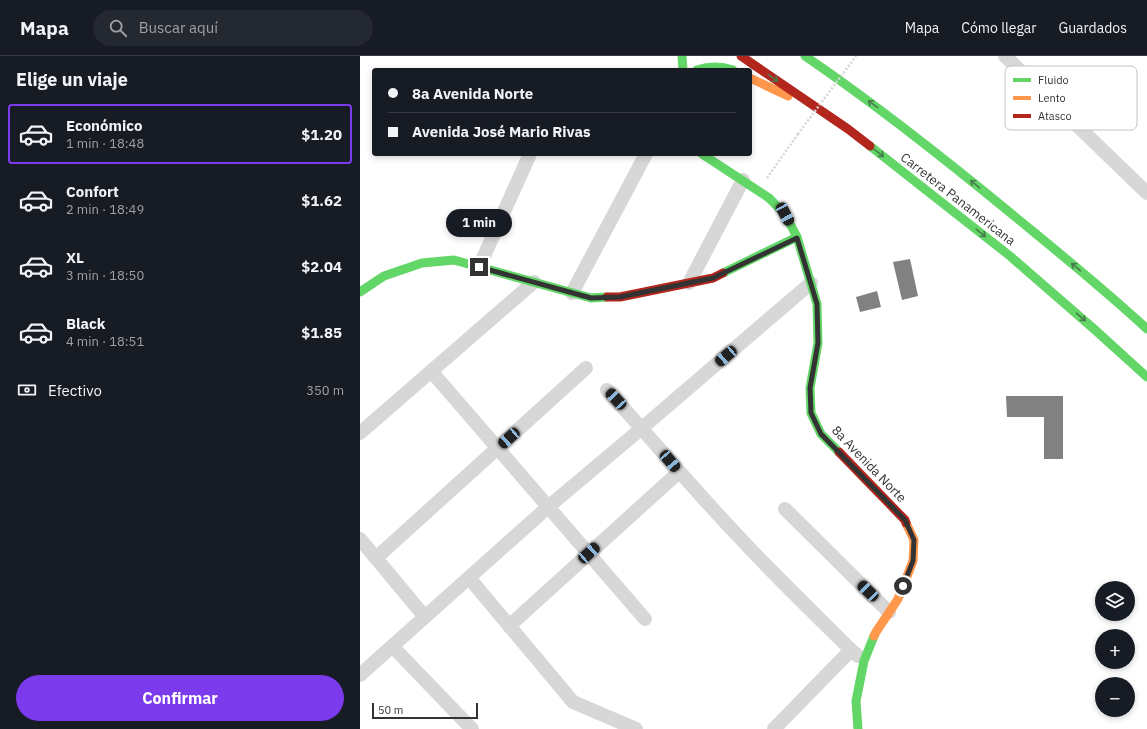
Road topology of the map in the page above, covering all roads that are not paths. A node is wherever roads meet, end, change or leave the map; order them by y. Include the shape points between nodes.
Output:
1 (682, 56) edge
2 (741, 56) edge
3 (805, 56) edge
4 (1006, 56) edge
5 (1016, 66) edge
6 (683, 68) edge
7 (703, 68) edge
8 (727, 68) edge
9 (752, 79) edge
10 (834, 119) junction
11 (1082, 130) edge
12 (529, 156) edge
13 (645, 156) edge
14 (705, 156) edge
15 (743, 180) junction
16 (1147, 193) edge
17 (797, 238) junction
18 (479, 267) junction
19 (534, 282) junction
20 (689, 283) junction
21 (811, 283) junction
22 (360, 292) edge
23 (572, 293) junction
24 (1147, 329) edge
25 (586, 368) dead end
26 (432, 371) junction
27 (1147, 376) edge
28 (606, 390) dead end
29 (642, 428) junction
30 (360, 433) edge
31 (498, 448) junction
32 (679, 472) junction
33 (548, 507) junction
34 (785, 509) dead end
35 (360, 539) edge
36 (589, 553) junction
37 (376, 558) junction
38 (470, 579) junction
39 (889, 612) junction
40 (425, 617) junction
41 (645, 618) dead end
42 (509, 626) junction
43 (393, 647) junction
44 (851, 650) junction
45 (864, 660) junction
46 (360, 676) edge
47 (472, 729) edge
48 (636, 729) edge
49 (774, 729) edge
50 (858, 729) edge

1 - 6 main road
2 -> 10 main road, Carretera Panamericana
24 -> 3 main road, Carretera Panamericana via 952,164
4 - 5 street
7 - 8 main road
9 - 10 main road
10 -> 27 main road, Carretera Panamericana via 1097,326
11 - 16 street
12 - 18 street
13 - 23 street
14 - 15 main road, 8a Avenida Norte
15 - 17 main road, 8a Avenida Norte via 769,198 785,214
15 - 20 street
17 - 20 main road via 713,278
17 - 21 main road, 8a Avenida Norte
18 - 19 main road
18 - 22 main road via 454,260 422,263 384,276
19 - 23 main road
19 - 26 street
20 - 23 main road via 620,297 591,298
21 - 29 street
21 - 39 main road, 8a Avenida Norte via 817,304 818,343 810,388 811,413 821,434 905,520 914,540 913,561 898,599
25 - 31 street
26 - 30 street
26 - 31 street
28 - 29 street
29 - 32 street
29 - 33 street
31 - 33 street
31 - 37 street
32 - 36 street
32 - 44 street via 740,539
33 - 36 street
33 - 38 street
34 - 39 street
35 - 37 street
36 - 41 street
36 - 42 street
37 - 40 street
38 - 40 street
38 - 42 street
39 - 45 main road, 8a Avenida Norte via 876,632
40 - 43 street
42 - 48 street via 573,702
43 - 46 street
43 - 47 street
44 - 45 street
44 - 49 street
45 - 50 main road, 8a Avenida Norte via 856,701

